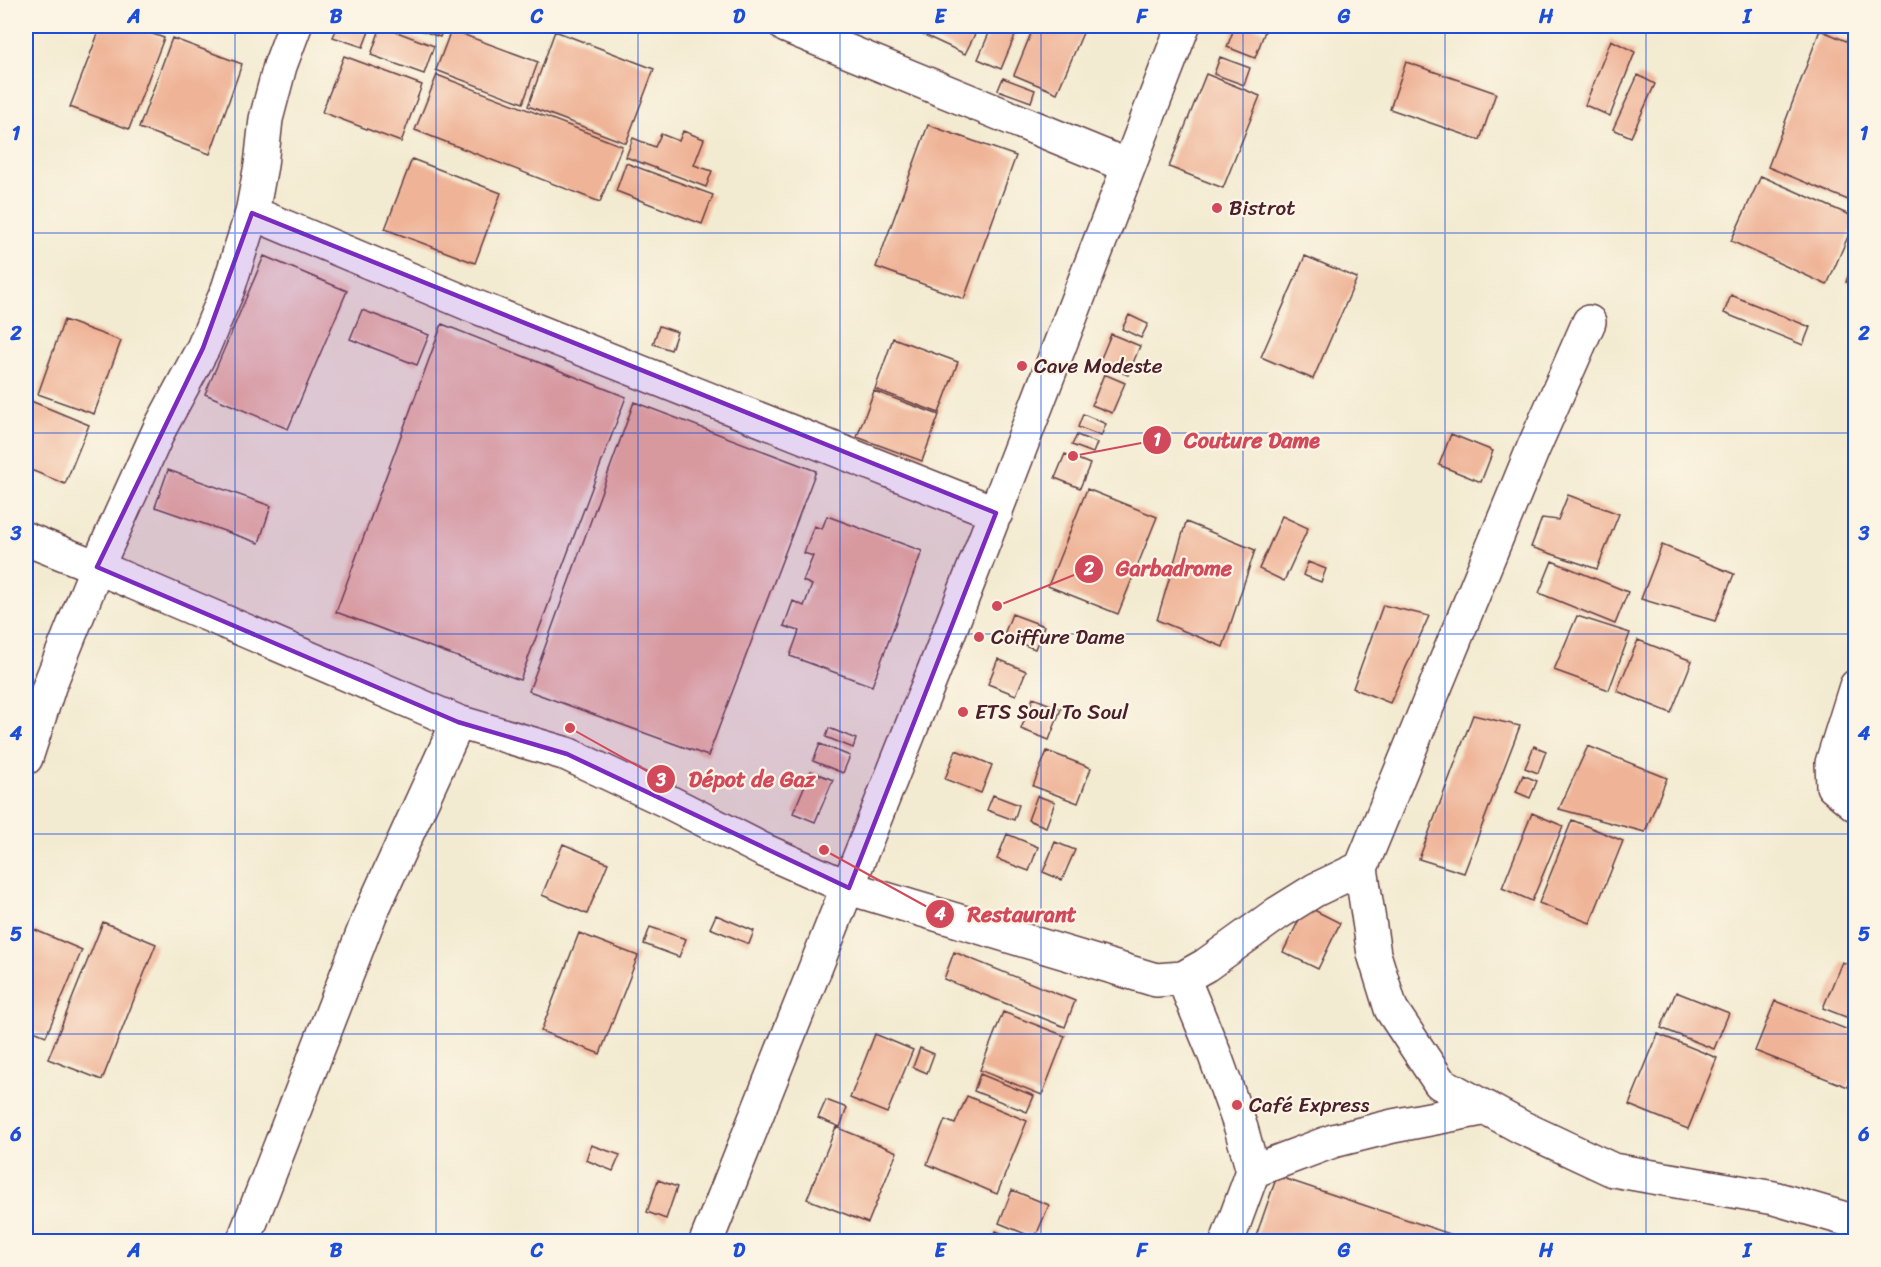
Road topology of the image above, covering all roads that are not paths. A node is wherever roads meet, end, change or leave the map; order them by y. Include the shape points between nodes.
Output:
1 (295, 26) edge
2 (786, 26) edge
3 (1183, 26) edge
4 (1128, 166) junction
5 (252, 213) junction
6 (1589, 322) dead end
7 (996, 513) junction
8 (26, 539) edge
9 (97, 567) junction
10 (1856, 686) edge
11 (458, 722) junction
12 (26, 758) edge
13 (1856, 805) edge
14 (1361, 868) junction
15 (849, 888) junction
16 (1183, 978) junction
17 (1487, 1108) junction
18 (1253, 1171) junction
19 (1856, 1222) edge
20 (243, 1242) edge
21 (706, 1242) edge
22 (1227, 1242) edge

1 - 5 street via 266,119
2 - 4 street
3 - 4 street
4 - 7 street
5 - 7 street
5 - 9 street via 228,289 203,348 160,428
6 - 14 street via 1528,460
7 - 15 street
8 - 9 street
9 - 11 street
9 - 12 street via 50,684
10 - 13 street via 1832,763 1833,786
11 - 15 street via 567,753
11 - 20 street via 369,915
14 - 16 street via 1315,890
14 - 17 street via 1374,954 1391,1009 1440,1083
15 - 16 street via 1156,980
15 - 21 street
16 - 18 street via 1241,1128
17 - 18 street via 1343,1139
17 - 19 street via 1613,1170 1774,1198
18 - 22 street

